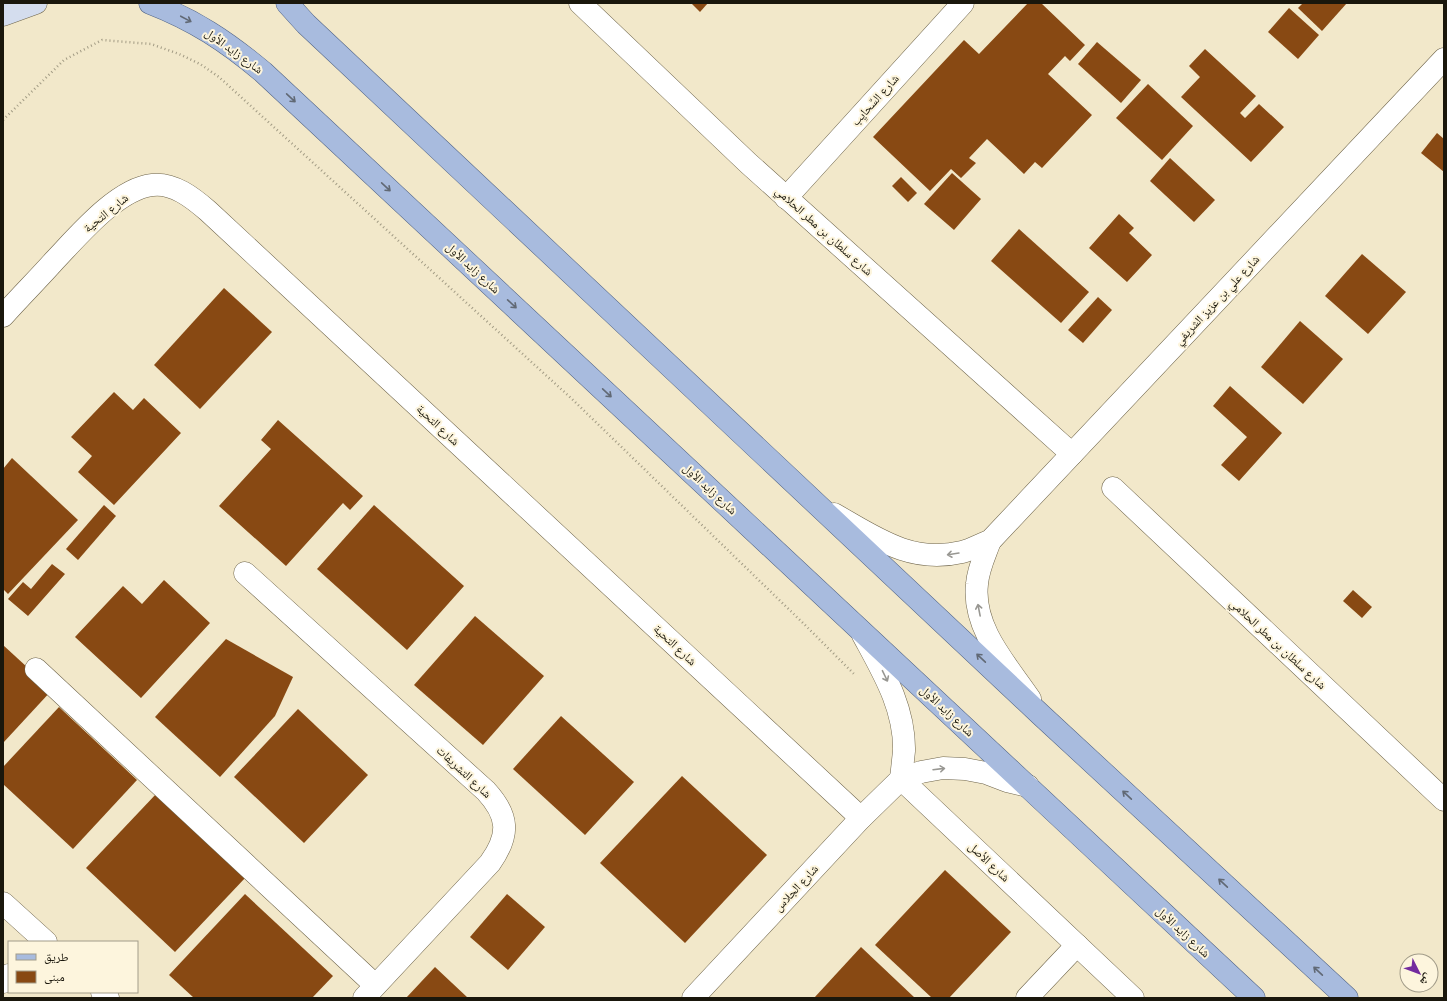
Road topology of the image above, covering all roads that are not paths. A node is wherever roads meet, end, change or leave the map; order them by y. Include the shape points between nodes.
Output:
1 (36, 3) edge
2 (150, 3) edge
3 (287, 3) edge
4 (580, 3) edge
5 (963, 3) edge
6 (3, 15) edge
7 (1444, 59) edge
8 (786, 198) junction
9 (3, 316) edge
10 (1072, 454) junction
11 (1113, 488) dead end
12 (822, 507) junction
13 (990, 540) junction
14 (245, 573) dead end
15 (860, 630) junction
16 (36, 669) dead end
17 (1041, 715) junction
18 (901, 779) junction
19 (1028, 786) junction
20 (1444, 800) edge
21 (861, 818) junction
22 (3, 903) edge
23 (43, 941) edge
24 (1077, 945) junction
25 (370, 992) edge
26 (693, 998) edge
27 (1027, 998) edge
28 (1133, 998) edge
29 (1254, 998) edge
30 (1347, 998) edge

1 - 6 street
2 -> 15 main road, شارع زايد الأول via 205,29 235,48 263,72
3 - 12 main road via 306,24
4 - 8 street, شارع سلطان بن مطر الحلامي
5 - 8 street, شارع السَّحايِب
7 - 10 street, شارع علي بن عزيز الشريفي
8 - 10 street, شارع سلطان بن مطر الحلامي
9 - 21 street, شارع التحية via 83,230 117,201 136,189 152,185 169,187 184,193 208,211
10 - 13 street, شارع علي بن عزيز الشريفي
11 - 20 street, شارع سلطان بن مطر الحلامي
13 -> 12 street, شارع علي بن عزيز الشريفي via 963,552 942,556 920,555 885,544
17 -> 12 main road
17 -> 13 street, شارع علي بن عزيز الشريفي via 989,639 980,619 977,585
14 - 25 street, شارع التشريفات via 486,791 495,800 501,812 503,840 490,863
15 -> 18 street via 894,694 904,750
15 - 19 main road, شارع زايد الأول
16 - 25 street
30 -> 17 main road
18 -> 19 street, شارع الجلاس via 943,768 965,769
18 - 21 street, شارع الجلاس
18 - 24 street, شارع الأصل
19 - 29 main road, شارع زايد الأول
21 - 26 street, شارع الجلاس
22 - 23 street
24 - 27 street
24 - 28 street, شارع الأصل

